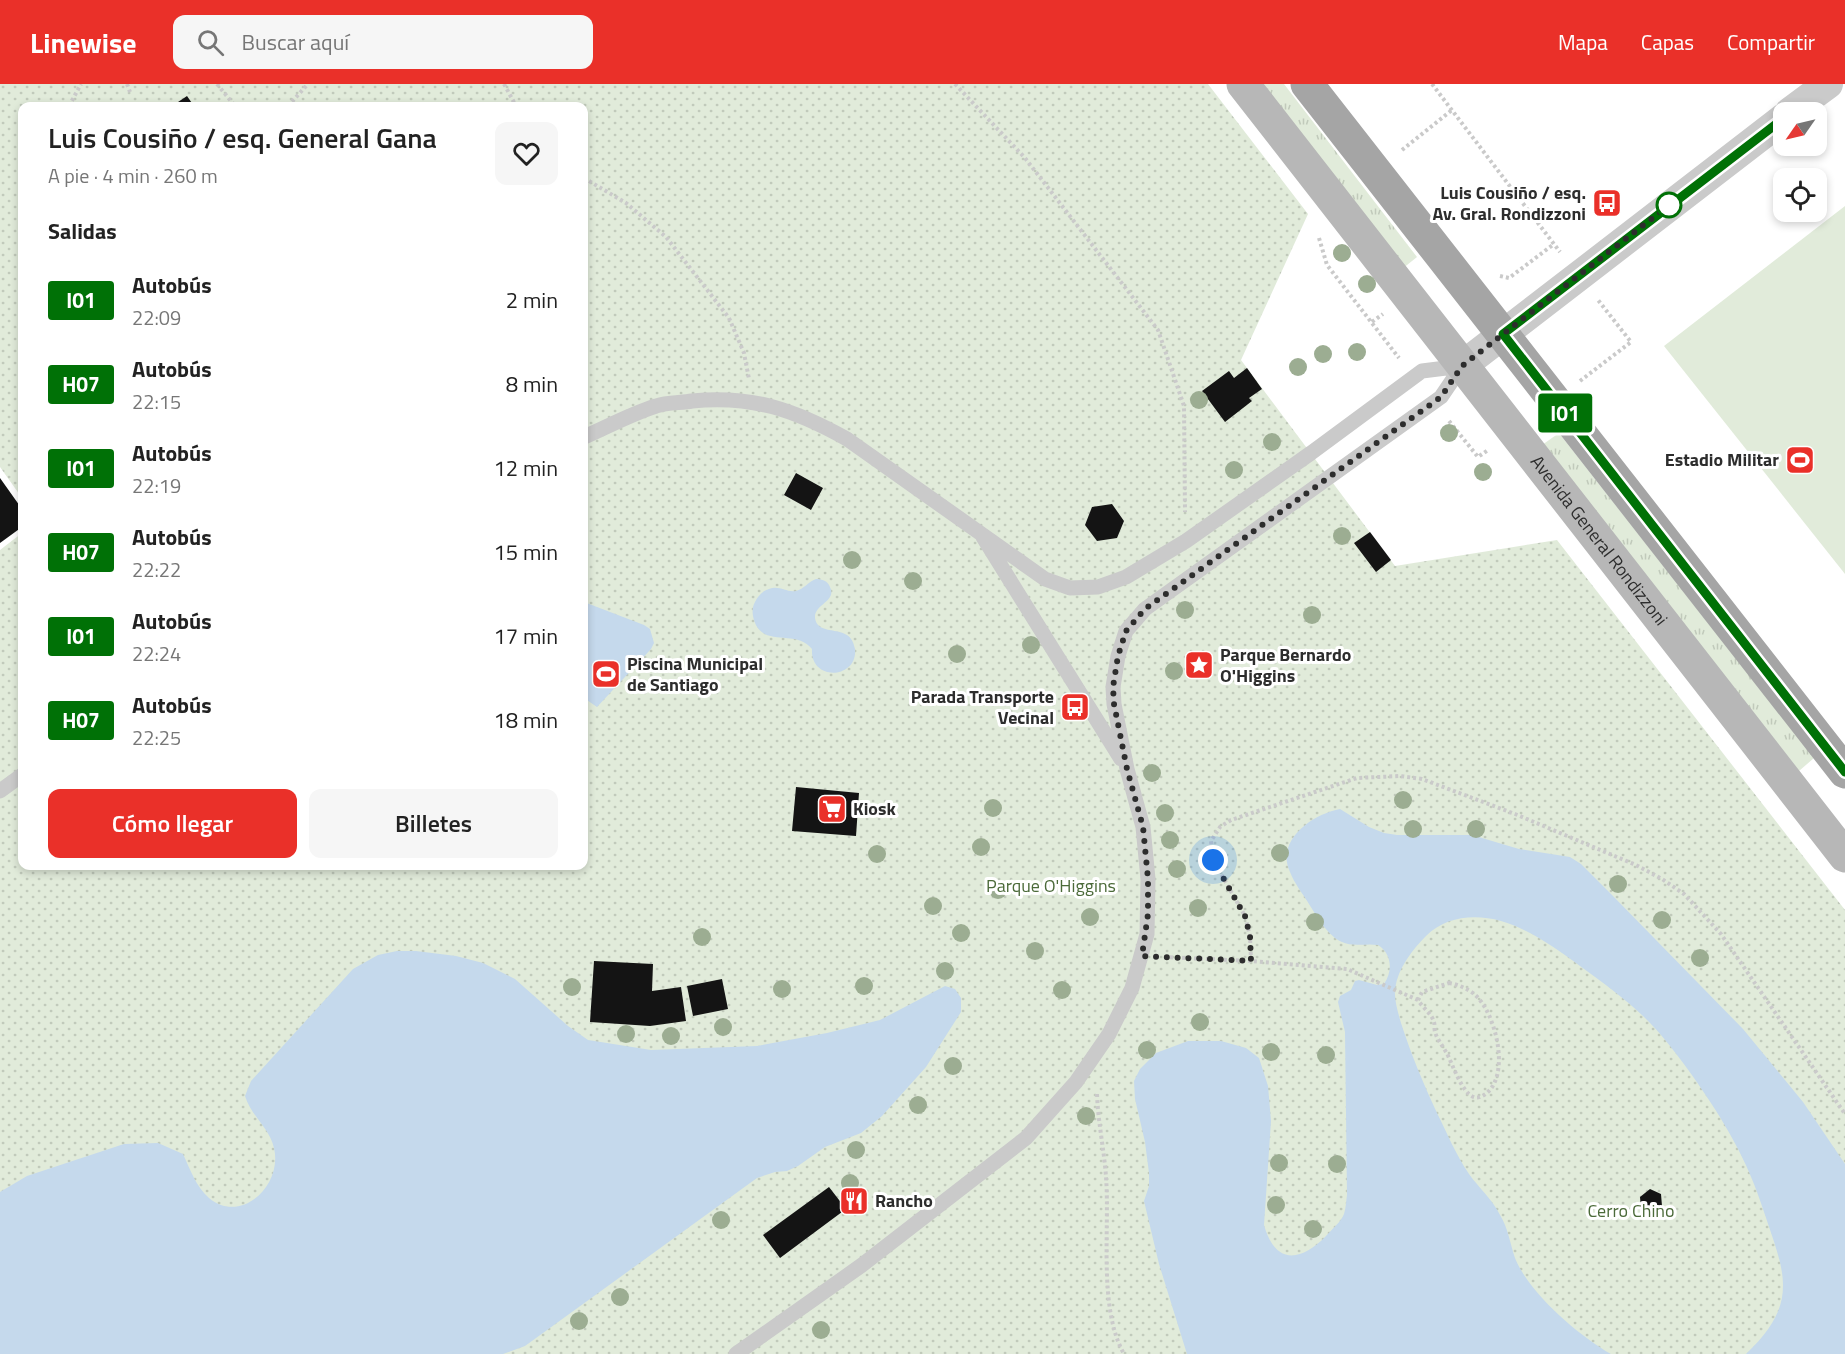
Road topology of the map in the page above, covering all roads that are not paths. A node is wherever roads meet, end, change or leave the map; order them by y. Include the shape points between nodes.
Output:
1 (1243, 84) edge
2 (1307, 84) edge
3 (1828, 84) edge
4 (1804, 102) edge
5 (1773, 126) edge
6 (1503, 334) junction
7 (1462, 366) junction
8 (588, 435) edge
9 (979, 531) junction
10 (1127, 769) junction
11 (1845, 772) edge
12 (18, 778) edge
13 (0, 791) edge
14 (1841, 841) edge
15 (736, 1354) edge

1 - 7 main road, Avenida General Rondizzoni
2 - 6 main road
3 - 4 street
5 - 6 street
6 - 7 street
6 - 11 main road
7 - 9 lane via 1422,371 1186,541 1126,577 1098,587 1070,588 1045,579
7 - 10 lane via 1441,397 1145,609 1126,631 1113,687
7 - 14 main road, Avenida General Rondizzoni
8 - 9 lane via 657,405 710,400 753,402 791,411 847,439
9 - 10 lane
10 - 15 lane via 1143,827 1148,879 1147,934 1124,1007 1094,1058 1026,1138 862,1265
12 - 13 lane

